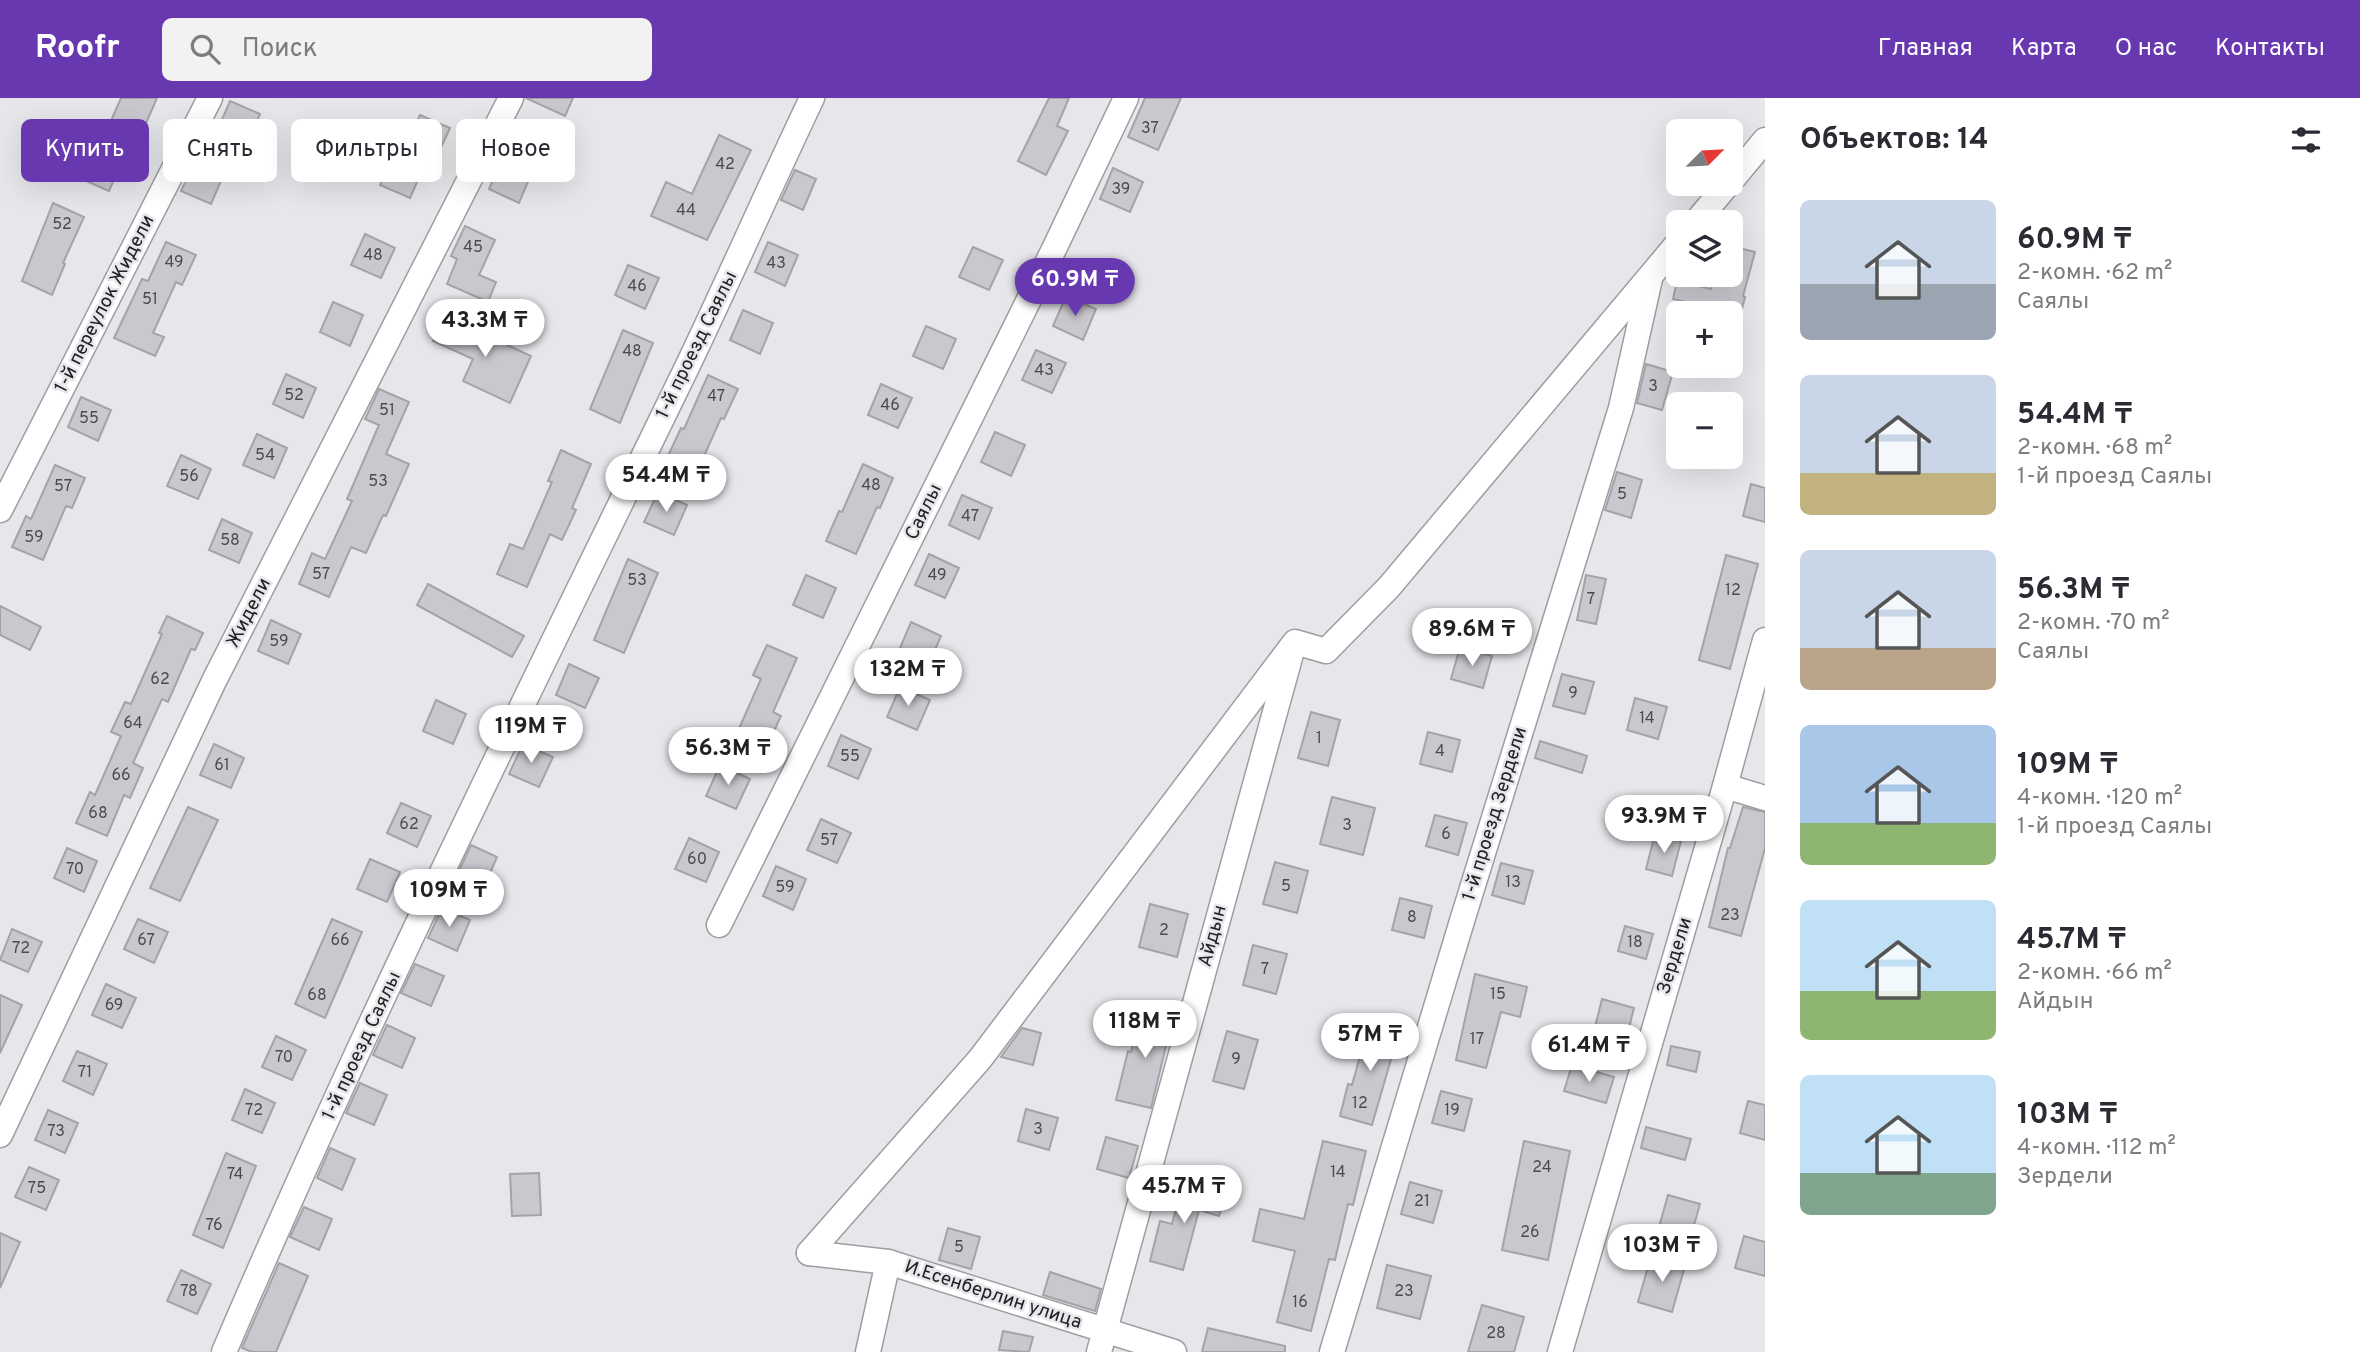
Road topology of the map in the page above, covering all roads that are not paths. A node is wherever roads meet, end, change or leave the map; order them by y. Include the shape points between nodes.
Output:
1 (210, 98) edge
2 (511, 98) edge
3 (812, 98) edge
4 (1126, 98) edge
5 (1765, 140) edge
6 (1743, 166) edge
7 (1717, 196) edge
8 (1706, 210) edge
9 (1666, 257) edge
10 (1651, 275) junction
11 (0, 510) edge
12 (1765, 640) edge
13 (1295, 642) junction
14 (1725, 786) junction
15 (1765, 798) edge
16 (719, 925) dead end
17 (0, 1135) edge
18 (888, 1262) junction
19 (1102, 1341) edge
20 (224, 1352) edge
21 (868, 1352) edge
22 (1174, 1352) edge
23 (1332, 1352) edge
24 (1560, 1352) edge

1 - 11 street, 1-й переулок Жидели
2 - 17 street, Жидели via 214,681
3 - 20 street, 1-й проезд Саялы via 730,278 467,821
4 - 16 street, Саялы
5 - 6 street
7 - 8 street
9 - 10 street
10 - 13 street via 1389,587 1326,651
10 - 23 street, 1-й проезд Зердели via 1621,408
12 - 14 street, Зердели
13 - 18 street, И.Есенберлин улица via 979,1059 809,1253
13 - 19 street, Айдын
14 - 15 street
14 - 24 street, Зердели
18 - 19 street, И.Есенберлин улица
18 - 21 street
19 - 22 street, И.Есенберлин улица

